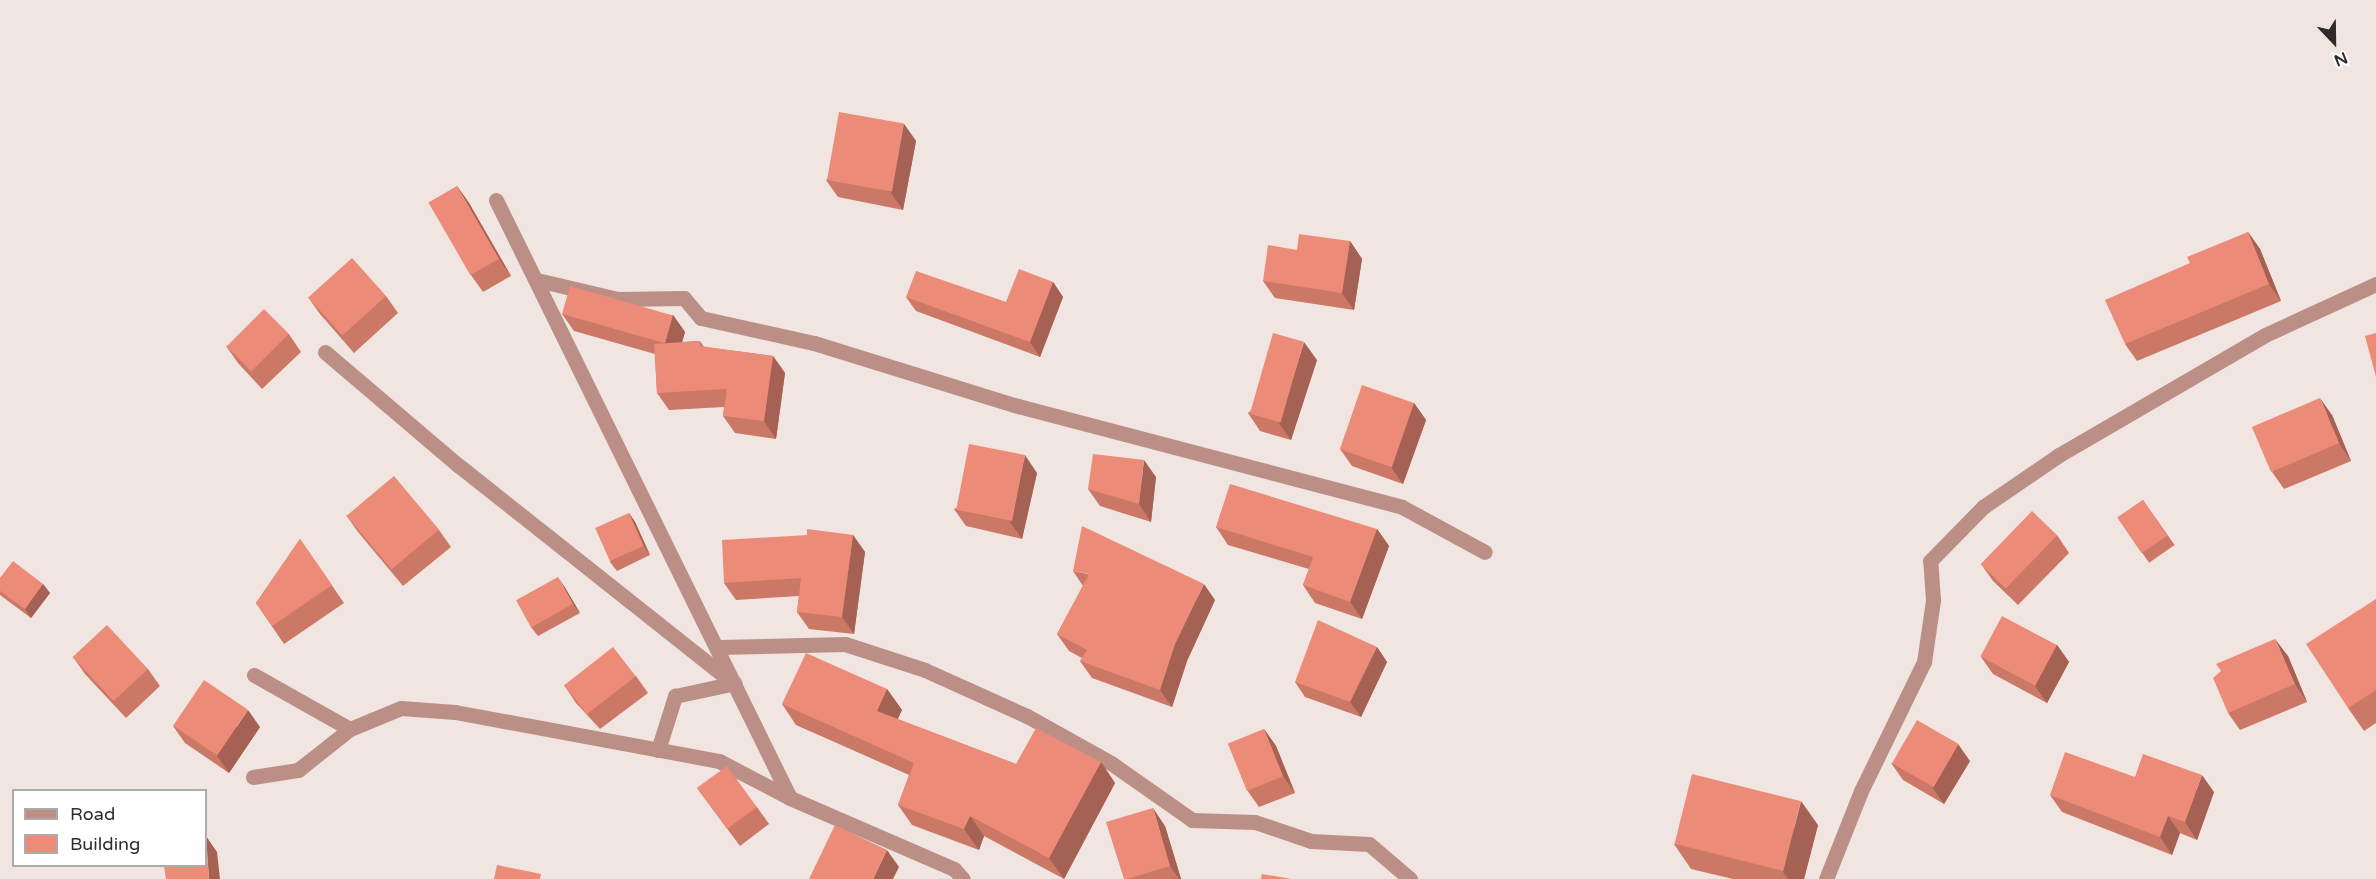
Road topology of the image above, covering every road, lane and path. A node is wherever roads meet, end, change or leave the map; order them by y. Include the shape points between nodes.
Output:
1 (496, 200) dead end
2 (537, 280) junction
3 (2376, 284) edge
4 (325, 352) dead end
5 (1485, 552) dead end
6 (718, 647) junction
7 (254, 675) dead end
8 (735, 683) junction
9 (350, 729) junction
10 (658, 750) junction
11 (253, 777) dead end
12 (790, 798) junction
13 (963, 879) edge
14 (1410, 879) edge
15 (1826, 879) edge

1 - 2 street
2 - 5 street via 618,299 684,298 701,318 814,343 1018,406 1402,507
2 - 6 street
3 - 15 street via 2265,335 2059,455 1983,507 1930,561 1933,600 1924,662 1861,791
4 - 8 street via 458,465
6 - 8 street
6 - 14 street via 845,644 925,670 1027,716 1102,758 1192,820 1255,822 1311,842 1369,844
7 - 9 street
8 - 10 street via 675,696
8 - 12 street
9 - 10 street via 401,708 455,712
9 - 11 street via 298,770
10 - 12 street via 719,761
12 - 13 street via 954,869

